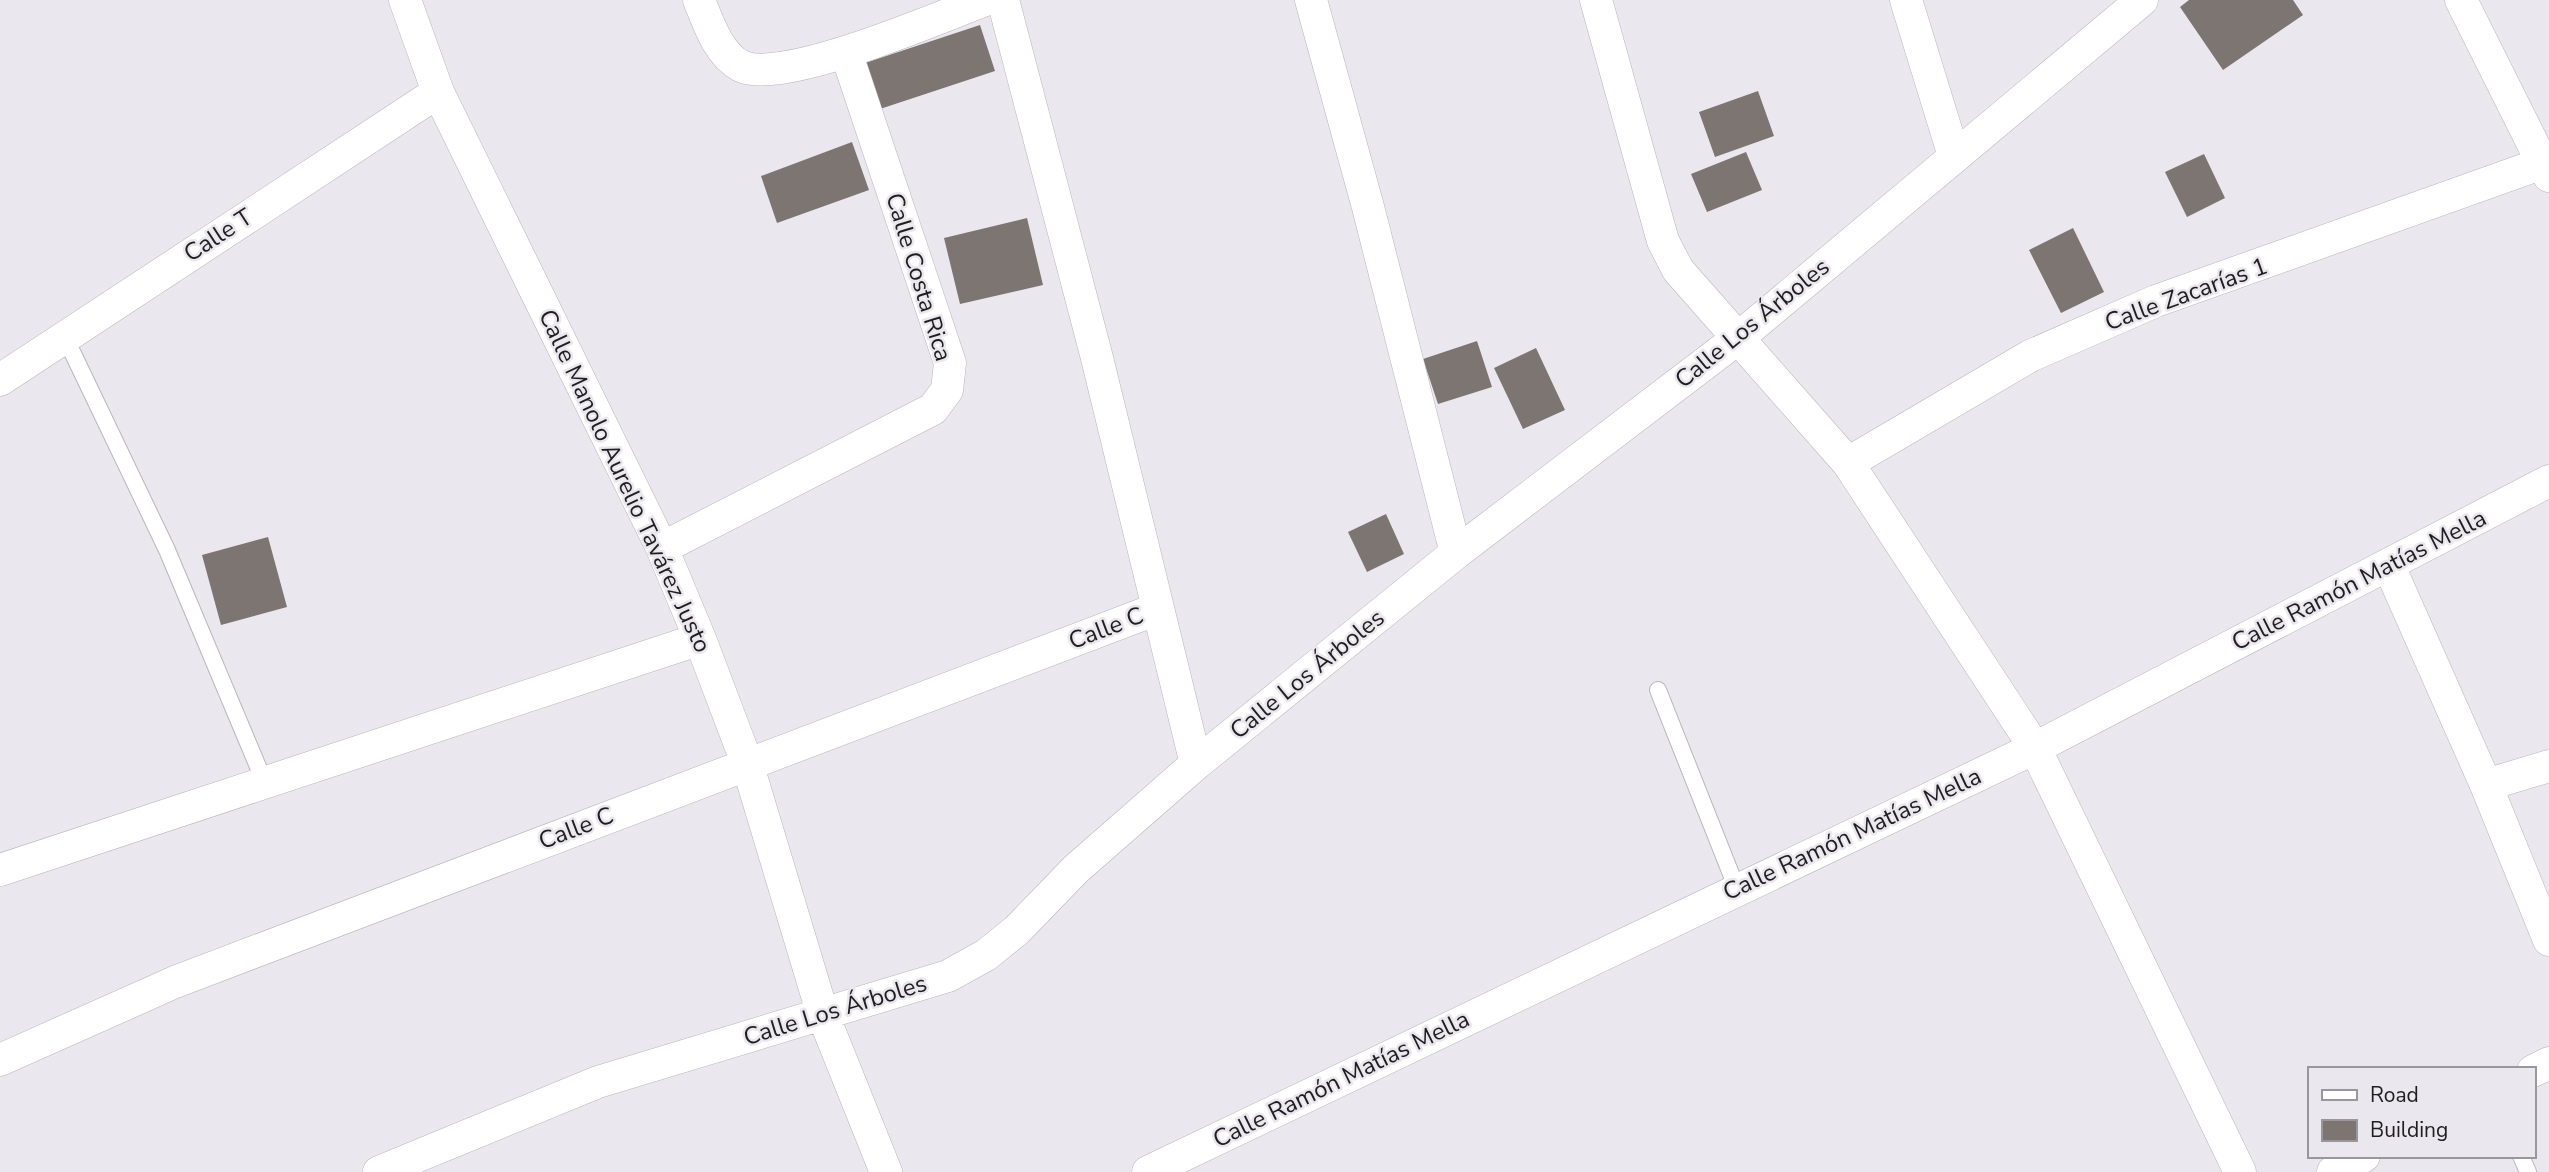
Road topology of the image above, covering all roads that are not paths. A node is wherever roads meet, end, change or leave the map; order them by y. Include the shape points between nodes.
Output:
1 (405, 0) edge
2 (699, 0) edge
3 (985, 0) edge
4 (1003, 0) edge
5 (1311, 0) edge
6 (1596, 0) edge
7 (1906, 0) edge
8 (2142, 0) edge
9 (2461, 0) edge
10 (846, 52) junction
11 (438, 92) junction
12 (2538, 126) edge
13 (1954, 156) junction
14 (2546, 170) edge
15 (64, 335) junction
16 (1737, 339) junction
17 (0, 380) edge
18 (1847, 463) junction
19 (2549, 481) edge
20 (662, 548) junction
21 (1456, 553) junction
22 (2389, 566) junction
23 (1157, 609) junction
24 (700, 639) junction
25 (1658, 690) dead end
26 (2035, 748) junction
27 (747, 763) junction
28 (1196, 764) junction
29 (2549, 766) edge
30 (264, 781) junction
31 (2486, 785) junction
32 (0, 870) edge
33 (1737, 889) junction
34 (2549, 940) edge
35 (823, 1015) junction
36 (0, 1060) edge
37 (2360, 1158) edge
38 (379, 1172) edge
39 (886, 1172) edge
40 (1148, 1172) edge
41 (2239, 1172) edge
42 (2333, 1172) edge

1 - 11 street, Calle Manolo Aurelio Tavárez Justo
2 - 10 street via 716,42 741,66 773,70
3 - 10 street
4 - 23 street
5 - 21 street
6 - 16 street via 1663,241 1696,294
7 - 13 street
8 - 13 street, Calle Los Árboles
9 - 12 street
10 - 20 street, Calle Costa Rica via 950,363 947,390 933,409
11 - 15 street, Calle T
11 - 20 street, Calle Manolo Aurelio Tavárez Justo
12 - 14 street
13 - 16 street, Calle Los Árboles
14 - 18 street, Calle Zacarías 1 via 2156,302 2030,355
15 - 17 street, Calle T
15 - 30 lane via 167,550
16 - 18 street
16 - 21 street, Calle Los Árboles
18 - 26 street
19 - 22 street, Calle Ramón Matías Mella
20 - 24 street, Calle Manolo Aurelio Tavárez Justo
21 - 28 street, Calle Los Árboles
22 - 26 street, Calle Ramón Matías Mella
22 - 31 street
23 - 27 street, Calle C
23 - 28 street
24 - 27 street, Calle Manolo Aurelio Tavárez Justo
24 - 30 street
25 - 33 lane
26 - 33 street, Calle Ramón Matías Mella
26 - 41 street
27 - 35 street, Calle Manolo Aurelio Tavárez Justo
27 - 36 street, Calle C via 175,982
28 - 35 street, Calle Los Árboles via 986,955 948,976
29 - 31 street
30 - 32 street
31 - 34 street
33 - 40 street, Calle Ramón Matías Mella
35 - 38 street, Calle Los Árboles via 598,1082
35 - 39 street, Calle Manolo Aurelio Tavárez Justo
37 - 42 street

